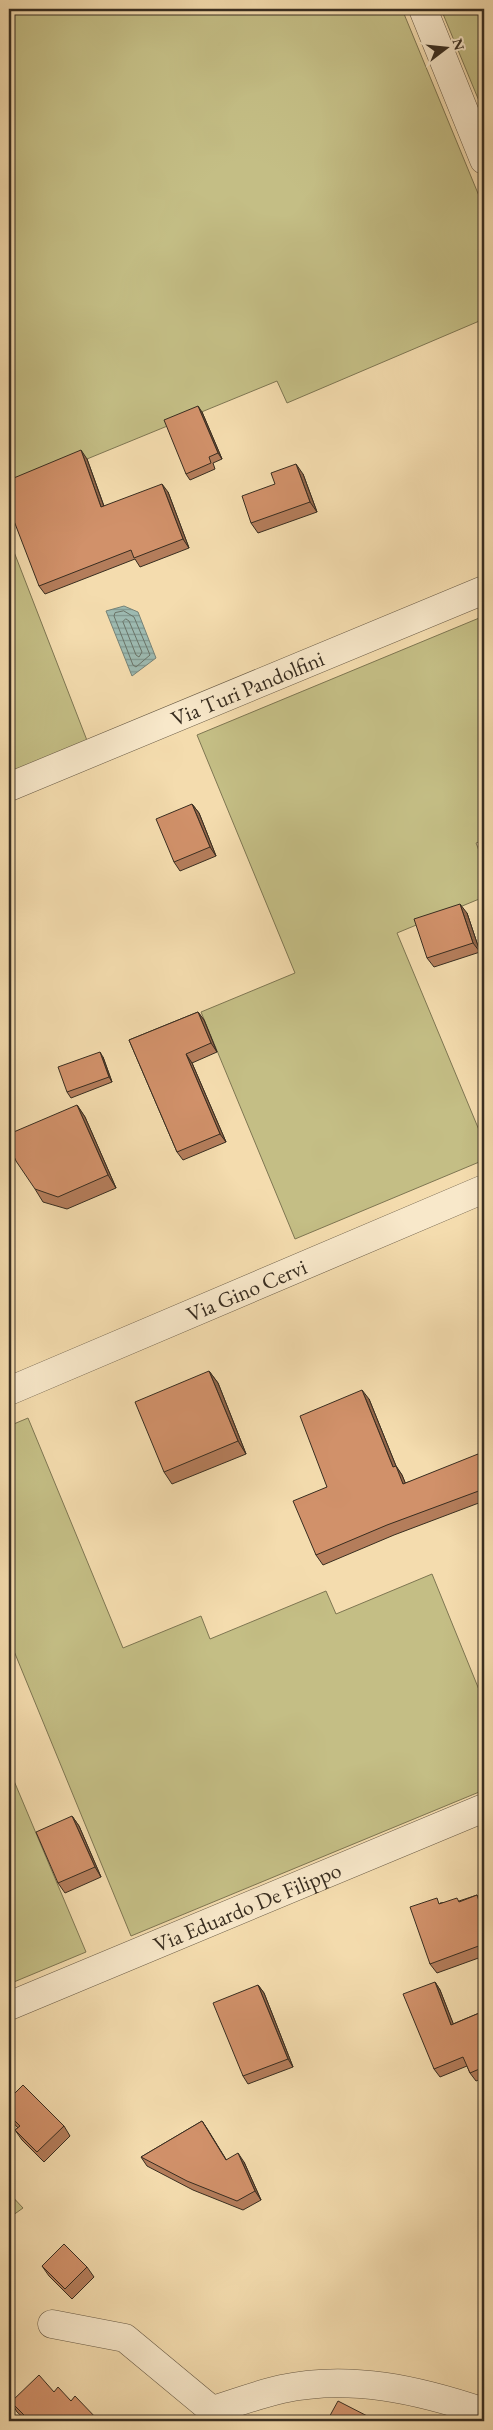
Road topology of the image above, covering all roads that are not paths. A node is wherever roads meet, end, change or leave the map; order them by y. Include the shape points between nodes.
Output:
1 (423, 9) edge
2 (484, 160) edge
3 (484, 590) edge
4 (9, 787) edge
5 (484, 1189) edge
6 (9, 1391) edge
7 (484, 1808) edge
8 (9, 2006) edge
9 (52, 2324) dead end
10 (484, 2412) edge
11 (219, 2416) edge

1 - 2 street
3 - 4 street, Via Turi Pandolfini
5 - 6 street, Via Gino Cervi
7 - 8 street, Via Eduardo De Filippo
9 - 11 street via 125,2338
10 - 11 street via 387,2385 323,2383 282,2389

